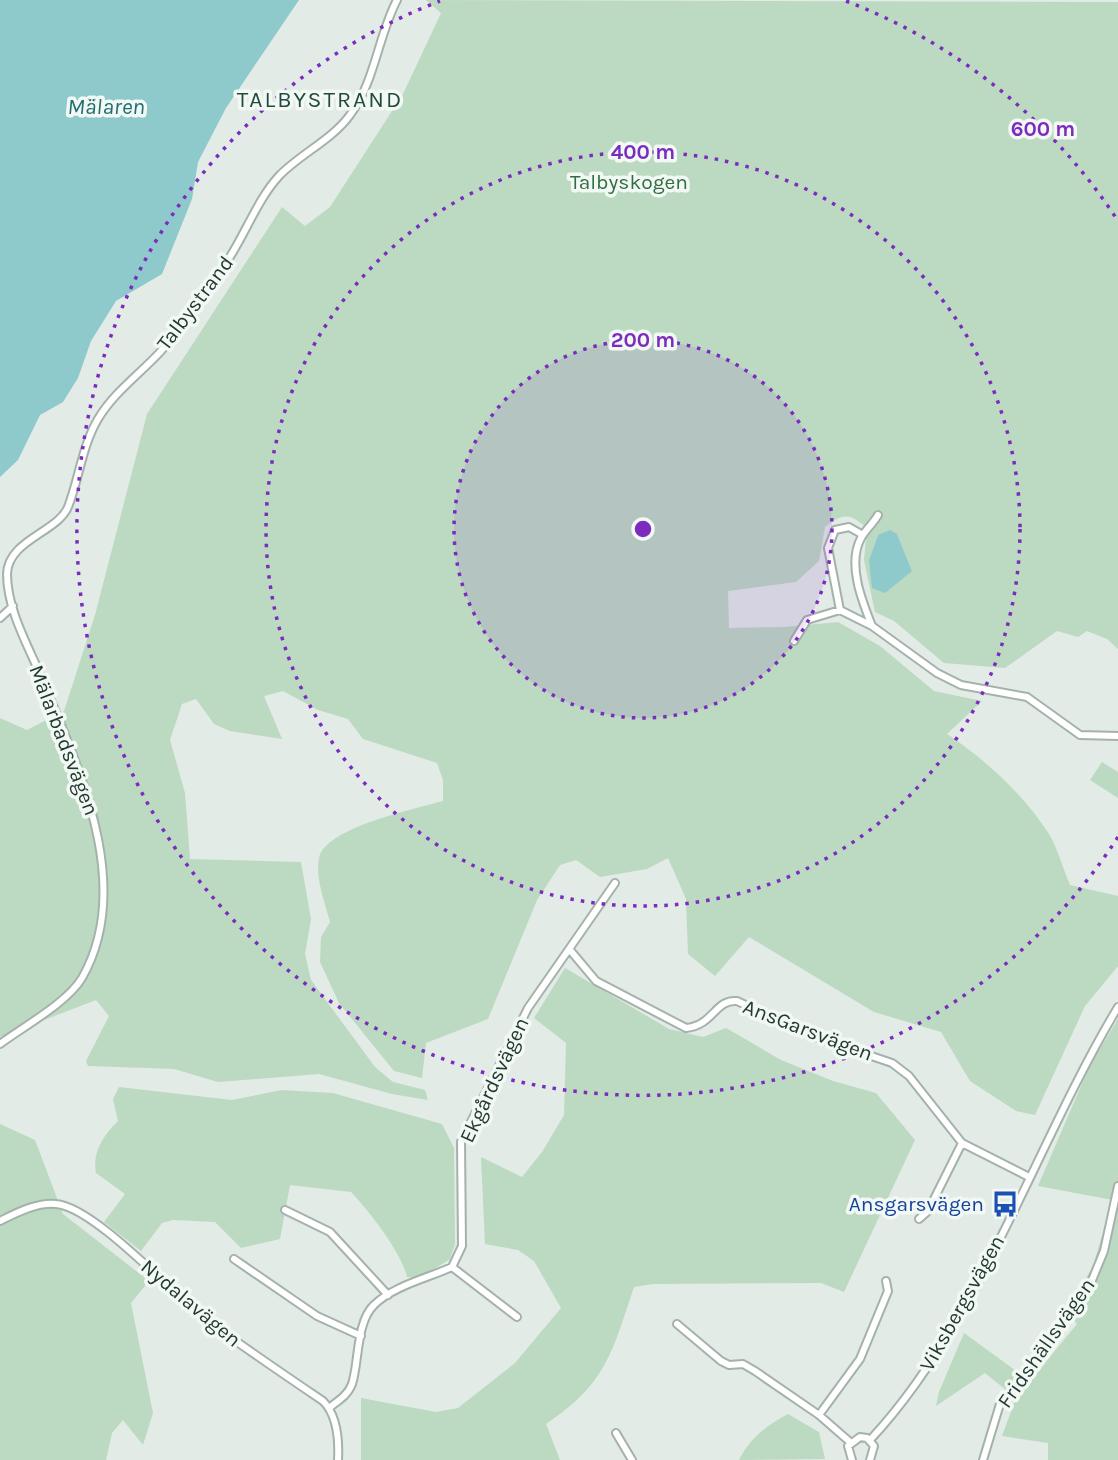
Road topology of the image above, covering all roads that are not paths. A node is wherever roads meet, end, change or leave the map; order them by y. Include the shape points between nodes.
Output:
1 (397, 0) edge
2 (878, 515) dead end
3 (863, 535) junction
4 (13, 606) junction
5 (840, 610) junction
6 (0, 618) edge
7 (872, 626) junction
8 (794, 641) dead end
9 (1118, 736) edge
10 (615, 883) dead end
11 (570, 950) junction
12 (1118, 1007) edge
13 (0, 1044) edge
14 (962, 1143) junction
15 (1029, 1177) junction
16 (1118, 1186) edge
17 (285, 1210) dead end
18 (919, 1219) dead end
19 (0, 1221) edge
20 (233, 1259) dead end
21 (453, 1267) junction
22 (886, 1282) dead end
23 (388, 1295) junction
24 (517, 1317) dead end
25 (677, 1324) dead end
26 (361, 1336) junction
27 (330, 1408) junction
28 (819, 1415) junction
29 (616, 1433) dead end
30 (870, 1440) junction
31 (850, 1442) junction
32 (338, 1460) edge
33 (632, 1460) edge
34 (850, 1460) edge
35 (870, 1460) edge
36 (983, 1460) edge

1 - 4 street, Talbystrand via 350,116 278,177 187,319 96,421 67,510 10,561 7,574
2 - 3 street
3 - 5 street via 849,527 835,530 828,548
3 - 7 street via 857,569 861,598
4 - 6 street
4 - 13 street, Mälarbadsvägen via 84,785 98,834 103,890 99,937 81,980
5 - 7 street
5 - 8 street via 807,620
7 - 9 street via 961,685 1027,697 1080,735
10 - 11 street, Ekgårdsvägen
11 - 14 street, AnsGarsvägen via 596,981 686,1028 699,1027 719,1006 737,1001 815,1037 892,1063 909,1076
11 - 21 street, Ekgårdsvägen via 528,1008 461,1142 463,1246
12 - 15 street, Viksbergsvägen
14 - 15 street, AnsGarsvägen
14 - 18 street via 928,1211
15 - 30 street, Viksbergsvägen via 936,1353 896,1413
16 - 36 street, Fridshällsvägen via 1104,1251 1090,1285 1000,1404
17 - 23 street via 330,1232
19 - 27 street, Nydalavägen via 36,1206 58,1203 81,1215 150,1267 201,1315
20 - 26 street via 317,1317
21 - 23 street
21 - 24 street
22 - 28 street via 888,1291 860,1359
23 - 26 street via 368,1313
25 - 28 street via 722,1361 743,1363
26 - 27 street via 352,1383
27 - 32 street
28 - 31 street
29 - 33 street
30 - 31 street via 860,1437
30 - 35 street via 874,1450
31 - 34 street

